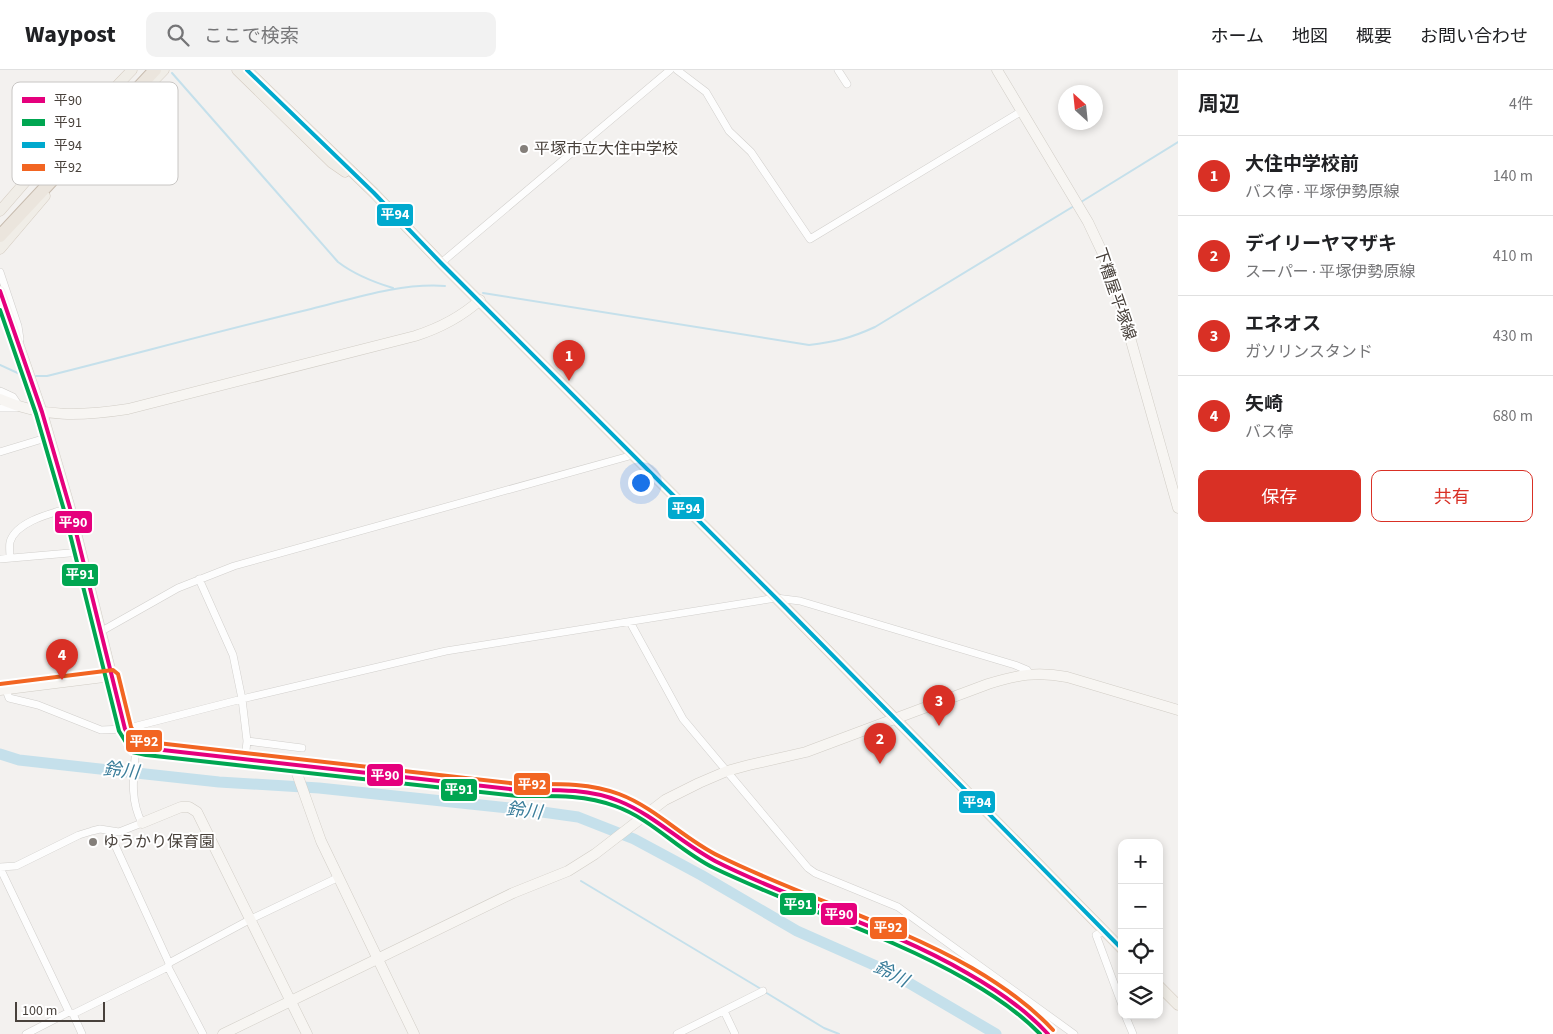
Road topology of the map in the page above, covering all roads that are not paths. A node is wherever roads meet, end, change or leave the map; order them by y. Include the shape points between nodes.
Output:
1 (132, 70) edge
2 (144, 70) edge
3 (156, 70) edge
4 (164, 70) edge
5 (237, 70) edge
6 (247, 70) edge
7 (257, 70) edge
8 (670, 70) edge
9 (677, 70) edge
10 (838, 70) edge
11 (997, 70) edge
12 (120, 82) edge
13 (133, 82) edge
14 (145, 82) edge
15 (153, 82) edge
16 (847, 84) dead end
17 (1022, 111) junction
18 (22, 185) edge
19 (36, 185) edge
20 (48, 185) edge
21 (55, 185) edge
22 (374, 193) junction
23 (0, 211) edge
24 (0, 224) edge
25 (0, 236) edge
26 (0, 249) edge
27 (441, 263) junction
28 (0, 272) edge
29 (0, 291) edge
30 (480, 300) junction
31 (21, 351) junction
32 (0, 391) edge
33 (0, 399) edge
34 (0, 408) edge
35 (20, 408) junction
36 (42, 412) junction
37 (49, 437) junction
38 (0, 452) edge
39 (633, 455) junction
40 (70, 508) junction
41 (1178, 508) edge
42 (81, 552) junction
43 (0, 558) edge
44 (10, 558) junction
45 (199, 579) junction
46 (776, 598) junction
47 (630, 622) junction
48 (100, 632) junction
49 (1029, 673) junction
50 (112, 676) junction
51 (3, 690) edge
52 (242, 699) junction
53 (1178, 710) edge
54 (894, 718) junction
55 (125, 729) junction
56 (247, 741) junction
57 (136, 747) junction
58 (302, 748) dead end
59 (246, 760) junction
60 (294, 767) junction
61 (727, 771) junction
62 (640, 818) junction
63 (142, 823) junction
64 (109, 832) junction
65 (0, 868) edge
66 (337, 878) junction
67 (250, 918) junction
68 (1104, 931) junction
69 (1118, 945) edge
70 (378, 959) junction
71 (168, 965) junction
72 (1163, 990) edge
73 (763, 991) dead end
74 (1118, 994) edge
75 (291, 1001) junction
76 (1178, 1005) edge
77 (724, 1011) junction
78 (71, 1013) junction
79 (1127, 1019) edge
80 (26, 1034) edge
81 (82, 1034) edge
82 (202, 1034) edge
83 (223, 1034) edge
84 (307, 1034) edge
85 (414, 1034) edge
86 (677, 1034) edge
87 (735, 1034) edge
88 (1048, 1034) edge
89 (1074, 1034) edge
90 (1132, 1034) edge

1 - 12 main road
2 - 13 highway
3 - 14 highway
4 - 15 main road
5 - 22 main road via 332,163
6 - 22 main road
7 - 22 main road via 341,153
8 - 27 street
9 - 17 street via 706,92 729,131 751,152 810,239
10 - 16 street
11 - 17 street, 下糟屋平塚線
17 - 41 street, 下糟屋平塚線 via 1077,202 1112,278
18 - 23 main road
19 - 24 highway
20 - 25 highway
21 - 26 main road
22 - 27 main road
27 - 30 main road
28 - 31 street via 18,326
29 - 31 street
30 - 36 street via 466,313 432,331 320,361 128,409 84,414
30 - 39 main road
31 - 36 street
32 - 35 street via 13,397
33 - 35 street
34 - 35 street
35 - 36 street
36 - 37 street
37 - 38 street
37 - 40 street
39 - 45 street via 234,566
39 - 46 main road
40 - 42 street
40 - 44 street via 25,524 10,542
42 - 44 street
42 - 48 street
43 - 44 street
45 - 48 street
45 - 52 street via 233,656
46 - 47 street
46 - 49 street via 800,601 1015,665
46 - 54 main road
47 - 52 street via 446,651
47 - 61 street via 683,719
48 - 50 street
49 - 53 street via 1067,677
49 - 54 street via 1009,677
50 - 51 street
50 - 55 street
51 - 55 street via 9,698 38,705 101,730
52 - 55 street
52 - 56 street
54 - 61 street via 806,752
54 - 68 main road
55 - 57 street
56 - 58 street
56 - 59 street
57 - 59 street
57 - 63 street via 133,793
59 - 60 street
60 - 62 street via 518,790 588,793 623,802
60 - 66 street
61 - 62 street via 665,800
61 - 89 street via 808,868 898,907
62 - 70 street via 568,871
62 - 88 street via 712,860 956,965 1026,1012
63 - 64 street via 119,832
63 - 67 street via 181,807 189,806 197,812
64 - 65 street via 100,829 79,835 16,866
64 - 71 street
65 - 78 street
66 - 67 street
66 - 70 street
67 - 71 street
67 - 75 street
68 - 69 main road
68 - 74 street via 1096,935
70 - 75 street
70 - 85 street
71 - 78 street
71 - 82 street
72 - 76 main road
73 - 77 street
75 - 83 street
75 - 84 street
77 - 86 street
77 - 87 street
78 - 80 street
78 - 81 street
79 - 90 street

